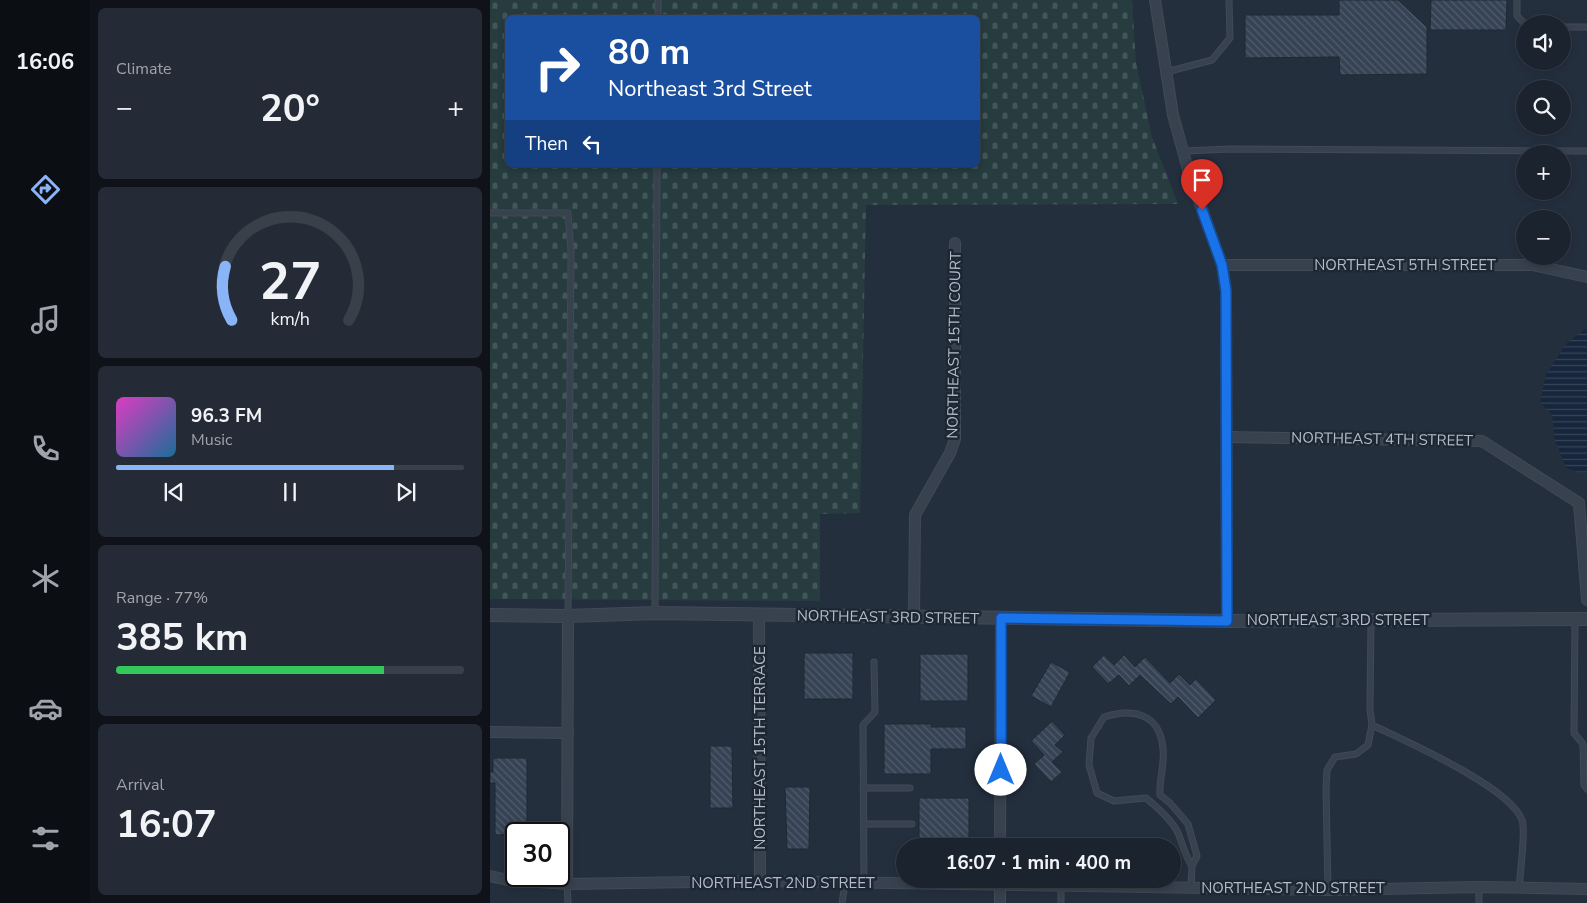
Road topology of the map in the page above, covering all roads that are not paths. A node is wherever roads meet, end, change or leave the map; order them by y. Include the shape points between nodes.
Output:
1 (658, 0) edge
2 (1156, 0) edge
3 (1229, 0) edge
4 (1517, 0) edge
5 (658, 15) edge
6 (1517, 15) edge
7 (1571, 27) edge
8 (1587, 27) edge
9 (1166, 72) junction
10 (1183, 151) junction
11 (1587, 151) edge
12 (657, 167) edge
13 (490, 213) edge
14 (955, 242) dead end
15 (1222, 265) junction
16 (1587, 277) edge
17 (1227, 437) junction
18 (1583, 502) edge
19 (1587, 600) edge
20 (655, 613) junction
21 (490, 615) edge
22 (568, 616) junction
23 (759, 616) junction
24 (914, 617) junction
25 (1001, 618) junction
26 (1581, 619) edge
27 (1371, 620) junction
28 (1227, 621) junction
29 (874, 662) dead end
30 (1372, 724) junction
31 (490, 732) edge
32 (568, 733) junction
33 (863, 788) junction
34 (910, 788) dead end
35 (1587, 788) edge
36 (567, 822) edge
37 (864, 824) junction
38 (912, 824) dead end
39 (1000, 838) edge
40 (1192, 866) junction
41 (490, 876) edge
42 (505, 879) edge
43 (760, 881) junction
44 (845, 882) junction
45 (864, 883) junction
46 (896, 883) edge
47 (570, 884) edge
48 (567, 887) edge
49 (1479, 887) junction
50 (1000, 888) edge
51 (1061, 888) edge
52 (1181, 888) edge
53 (1191, 888) junction
54 (1519, 888) junction
55 (1587, 889) edge
56 (1328, 890) junction
57 (568, 903) edge
58 (842, 903) edge
59 (1000, 903) edge
60 (1061, 903) edge
61 (1479, 903) edge

1 - 5 lane
2 - 9 street
3 - 9 lane via 1230,38 1212,60
4 - 6 lane
7 - 8 lane
9 - 10 street
10 - 11 lane
10 - 15 street
12 - 20 lane
13 - 22 lane via 568,213 571,252
14 - 24 street, NORTHEAST 15TH COURT via 955,439 950,454 915,515
15 - 16 street, NORTHEAST 5TH STREET via 1532,265
15 - 17 street via 1226,291
17 - 18 street, NORTHEAST 4TH STREET via 1482,441
17 - 28 street
18 - 19 street
20 - 22 street, NORTHEAST 3RD STREET
20 - 23 street, NORTHEAST 3RD STREET
21 - 22 street, NORTHEAST 3RD STREET
22 - 32 street
23 - 24 street, NORTHEAST 3RD STREET
23 - 43 street, NORTHEAST 15TH TERRACE
24 - 25 street, NORTHEAST 3RD STREET
25 - 28 street, NORTHEAST 3RD STREET
25 - 39 street
26 - 27 street, NORTHEAST 3RD STREET
26 - 35 lane via 1574,733 1582,744 1584,785
27 - 28 street, NORTHEAST 3RD STREET
27 - 30 lane
29 - 33 lane via 875,712 863,724
30 - 54 lane via 1468,772 1512,806 1522,820
30 - 56 lane via 1368,745 1356,754 1335,757 1327,770
31 - 32 street
32 - 36 street
33 - 34 lane
33 - 37 lane
37 - 38 lane
37 - 45 lane
40 - 40 lane via 1197,856 1188,824 1160,795 1164,750 1159,728 1144,715 1120,712 1104,717 1091,738 1089,766 1097,793 1114,801 1146,798 1177,832
40 - 53 lane
41 - 42 street, NORTHEAST 2ND STREET
43 - 44 street, NORTHEAST 2ND STREET
43 - 47 street, NORTHEAST 2ND STREET
44 - 45 street, NORTHEAST 2ND STREET
44 - 58 lane
45 - 46 street, NORTHEAST 2ND STREET
48 - 57 lane
49 - 54 street, NORTHEAST 2ND STREET
49 - 56 street, NORTHEAST 2ND STREET
49 - 61 lane
50 - 59 street
51 - 60 lane
52 - 53 street, NORTHEAST 2ND STREET
53 - 56 street, NORTHEAST 2ND STREET
54 - 55 street, NORTHEAST 2ND STREET

